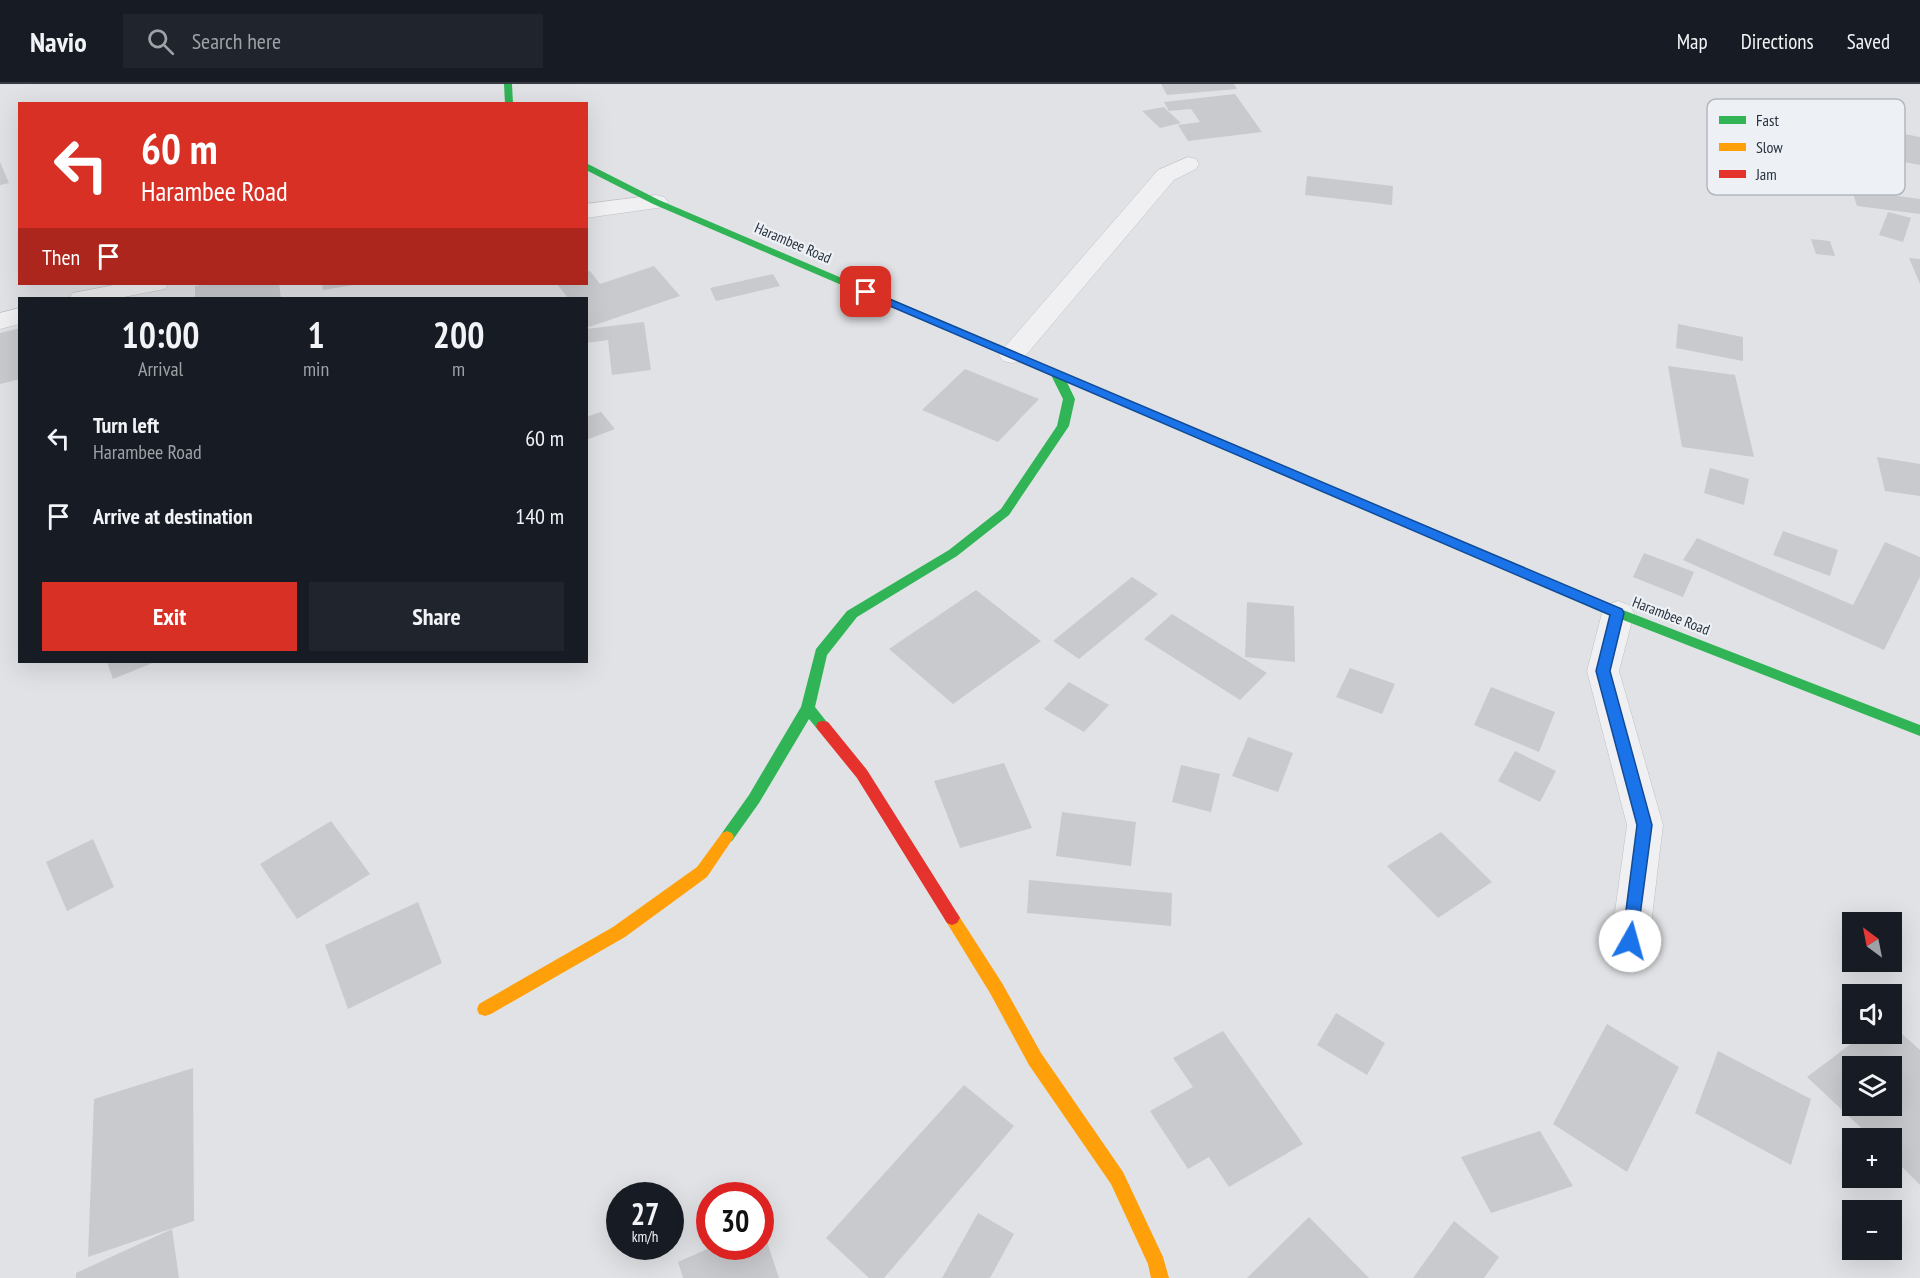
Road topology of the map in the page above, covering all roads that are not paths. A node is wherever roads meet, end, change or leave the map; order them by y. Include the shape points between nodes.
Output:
1 (508, 84) edge
2 (509, 102) edge
3 (1188, 164) dead end
4 (588, 167) edge
5 (656, 202) junction
6 (588, 211) edge
7 (151, 285) edge
8 (87, 297) edge
9 (18, 316) edge
10 (0, 321) edge
11 (1012, 355) junction
12 (1056, 374) junction
13 (1618, 613) junction
14 (808, 708) junction
15 (1920, 731) edge
16 (1630, 941) dead end
17 (485, 1009) dead end
18 (1160, 1278) edge

1 - 2 main road
3 - 11 street via 1166,175
4 - 5 main road, Harambee Road
5 - 6 street
5 - 11 main road, Harambee Road
7 - 8 street
9 - 10 street
11 - 12 main road, Harambee Road
12 - 13 main road, Harambee Road
12 - 14 main road via 1069,399 1064,426 1005,512 953,553 852,614 821,653
13 - 15 main road, Harambee Road
13 - 16 street via 1603,671 1644,825
14 - 17 main road via 754,799 702,872 619,932
14 - 18 main road via 862,774 996,988 1035,1059 1118,1178 1157,1263

